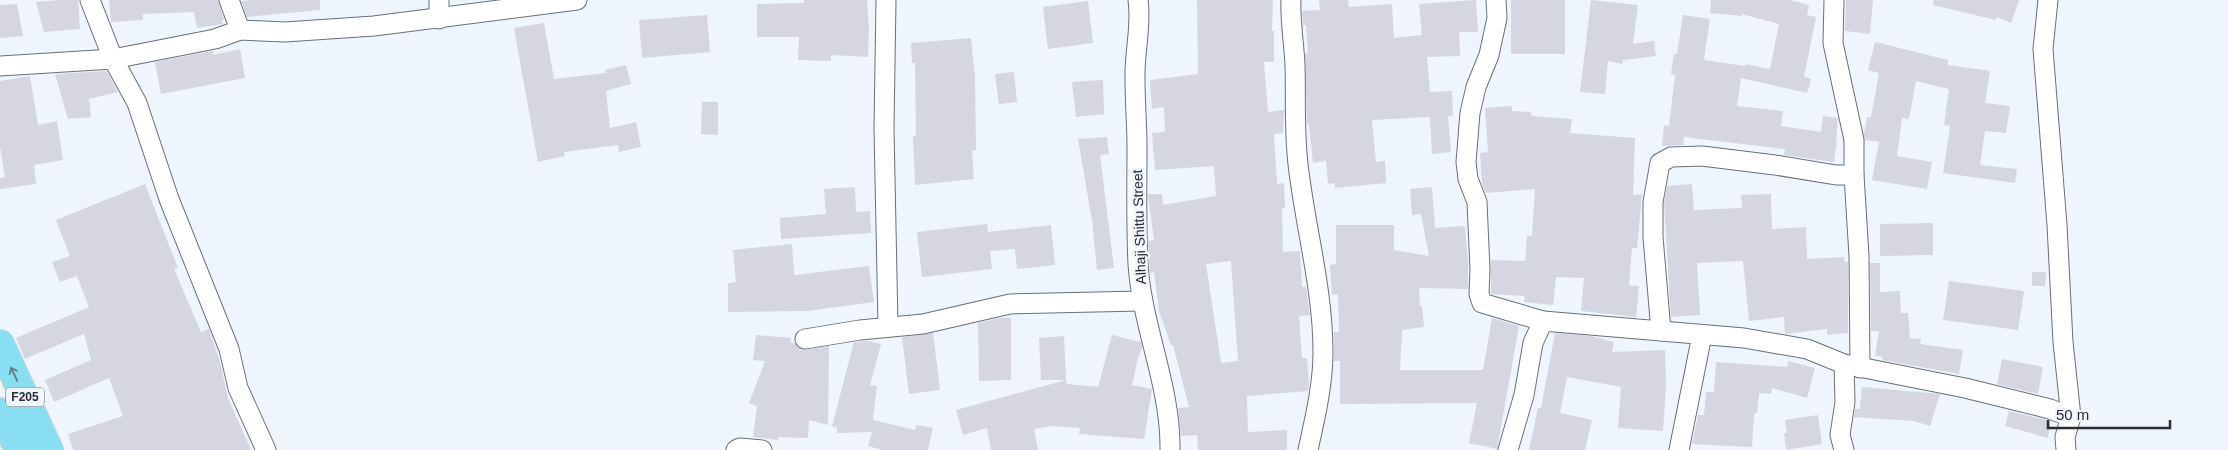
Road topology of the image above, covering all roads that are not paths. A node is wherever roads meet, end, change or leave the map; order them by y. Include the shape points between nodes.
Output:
1 (90, 0) edge
2 (229, 0) edge
3 (439, 0) edge
4 (577, 0) edge
5 (886, 0) edge
6 (1138, 0) edge
7 (1291, 0) edge
8 (1496, 0) edge
9 (1834, 0) edge
10 (2048, 0) edge
11 (439, 19) junction
12 (240, 30) junction
13 (113, 59) junction
14 (0, 66) edge
15 (1854, 176) junction
16 (1141, 301) junction
17 (1543, 321) junction
18 (888, 327) junction
19 (1661, 331) junction
20 (1702, 335) junction
21 (805, 339) dead end
22 (0, 344) edge
23 (1852, 366) junction
24 (0, 412) edge
25 (2071, 417) junction
26 (19, 450) edge
27 (49, 450) edge
28 (266, 450) edge
29 (736, 450) edge
30 (762, 450) edge
31 (1170, 450) edge
32 (1308, 450) edge
33 (1508, 450) edge
34 (1679, 450) edge
35 (1844, 450) edge
36 (2066, 450) edge

1 - 13 street
2 - 12 street
3 - 11 street
4 - 11 street
5 - 18 street via 884,128
6 - 16 street, Alhaji Shittu Street via 1134,78
7 - 32 street via 1298,164 1322,315 1323,354 1318,404
8 - 17 street via 1489,55 1470,113 1466,162 1468,179 1477,202 1479,294 1482,303
9 - 15 street via 1833,43 1854,140
10 - 25 street via 2044,49
11 - 12 street via 285,32
12 - 13 street via 215,39
13 - 14 street
13 - 28 street via 136,103 229,349 238,388
15 - 19 street via 1702,156 1671,157 1660,163 1653,219
15 - 23 street via 1860,256
16 - 18 street via 1010,304 923,324
16 - 31 street, Alhaji Shittu Street via 1159,364 1171,430
17 - 19 street
17 - 33 street via 1533,343 1524,395
18 - 21 street
19 - 20 street
20 - 23 street via 1807,348
20 - 34 street
27 -> 22 main road, F205
23 - 25 street via 1965,388
23 - 35 street via 1840,435
24 - 26 main road, F205
25 - 36 street via 2064,437
29 - 30 street

